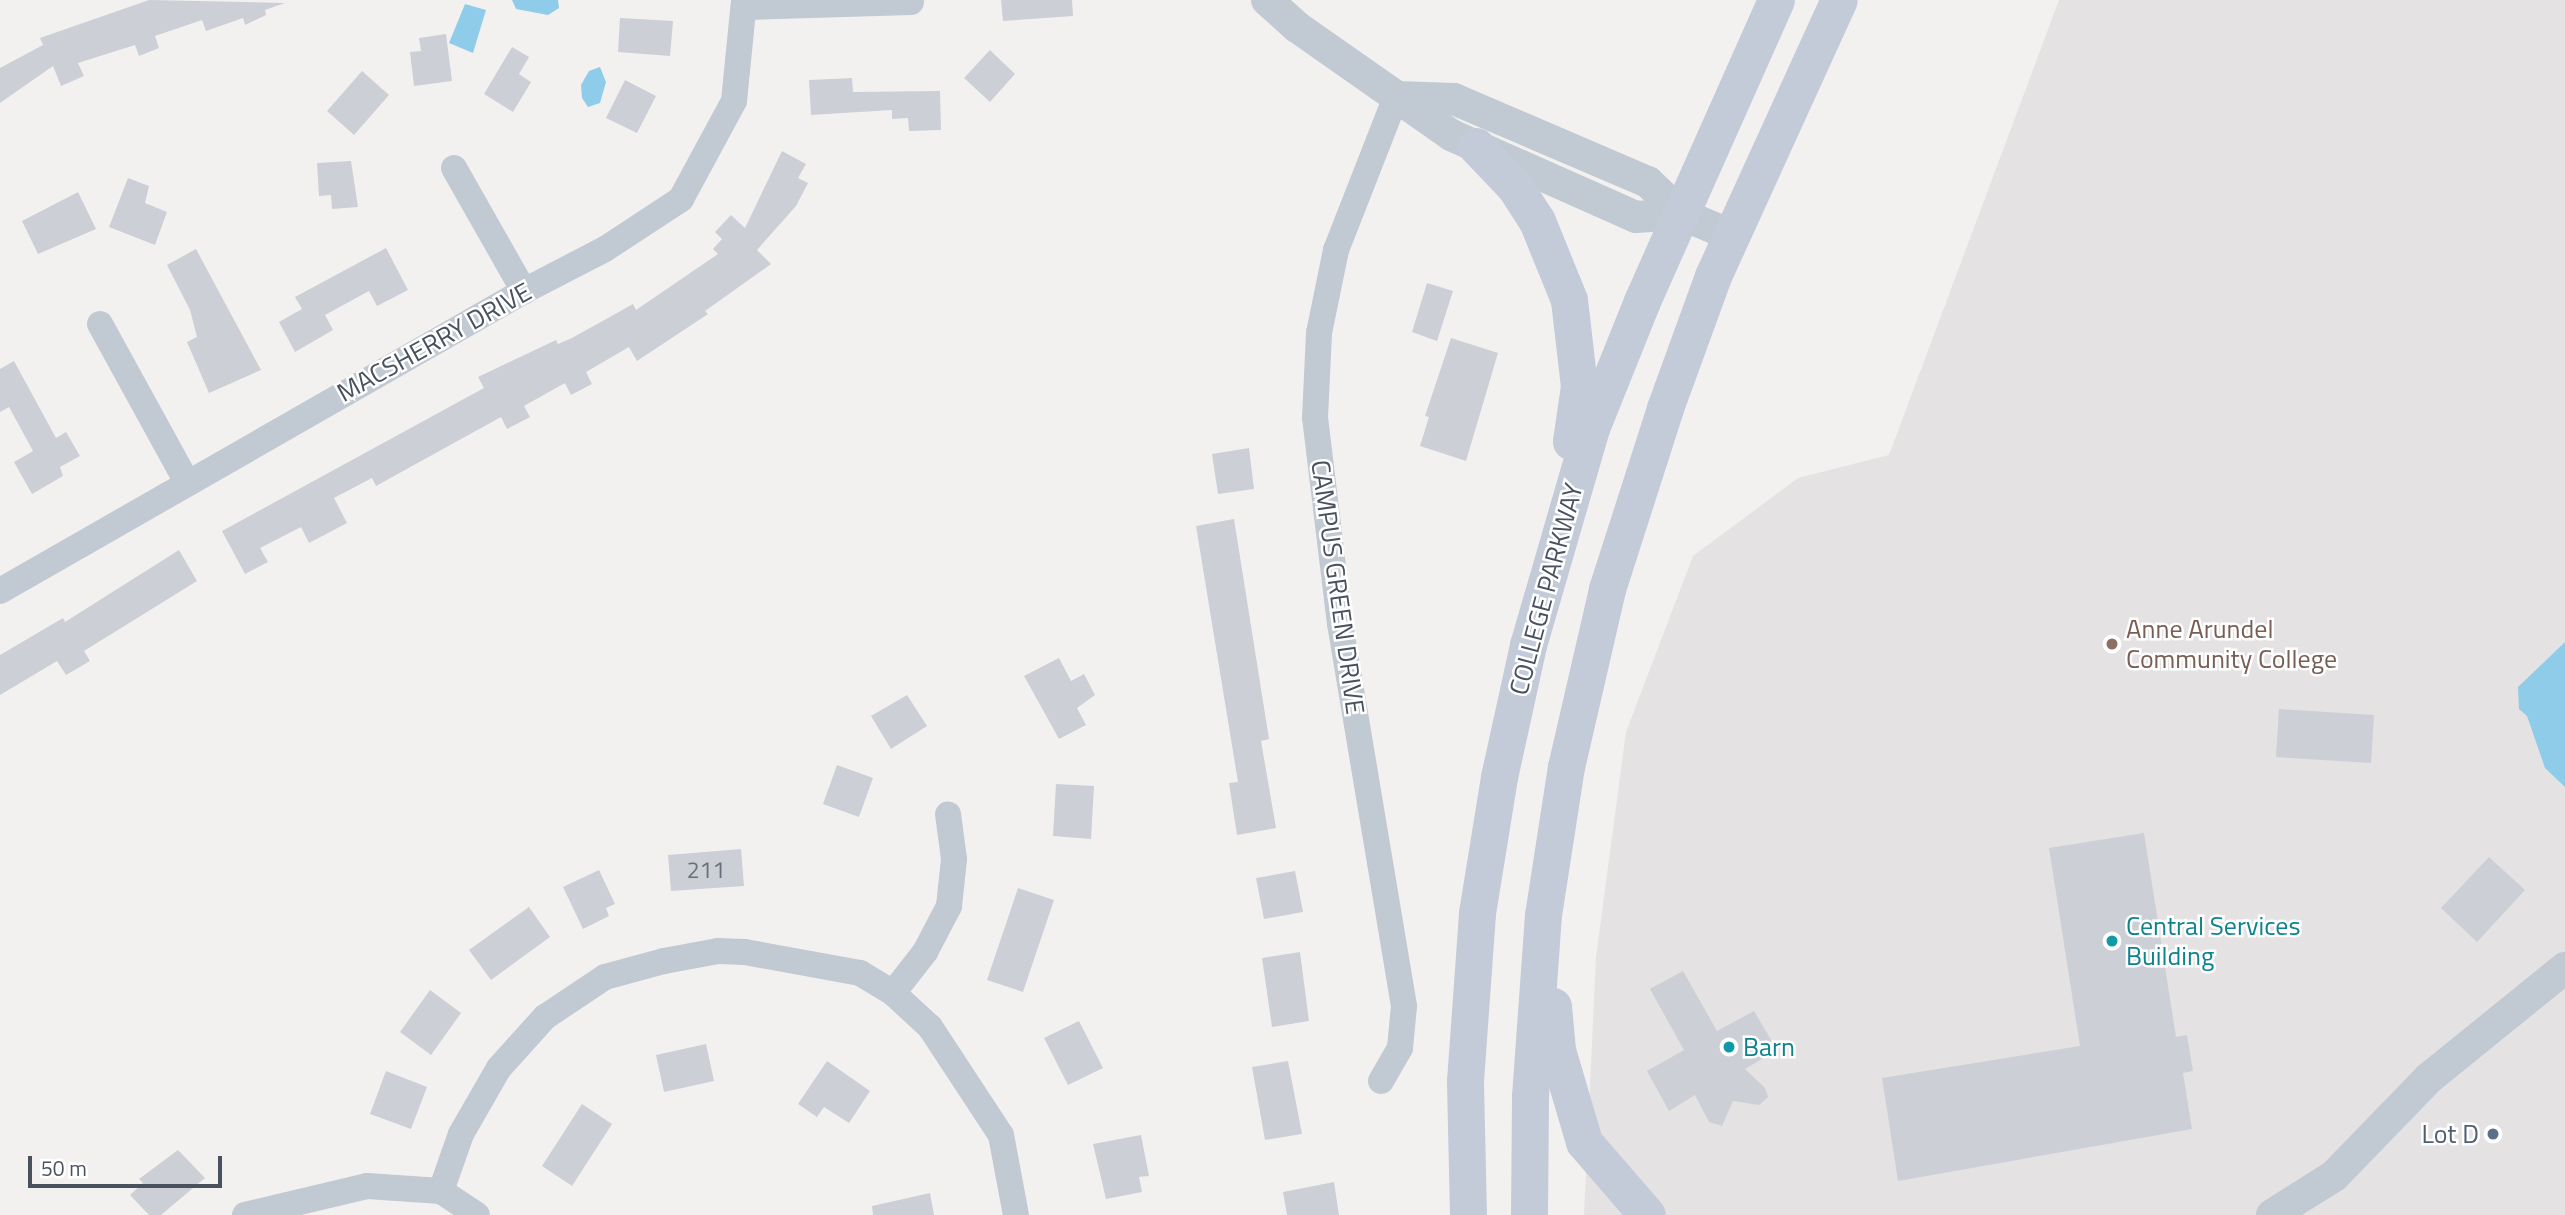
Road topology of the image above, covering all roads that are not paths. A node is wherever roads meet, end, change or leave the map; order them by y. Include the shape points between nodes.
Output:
1 (1267, 0) edge
2 (1776, 0) edge
3 (1839, 0) edge
4 (911, 2) dead end
5 (745, 4) edge
6 (1396, 97) junction
7 (1476, 146) junction
8 (454, 168) dead end
9 (1681, 214) junction
10 (1731, 235) junction
11 (524, 290) junction
12 (100, 324) dead end
13 (187, 482) junction
14 (1556, 541) junction
15 (0, 590) edge
16 (948, 814) dead end
17 (1544, 915) junction
18 (2565, 968) edge
19 (893, 993) junction
20 (1381, 1082) dead end
21 (441, 1191) junction
22 (245, 1215) edge
23 (477, 1215) edge
24 (1016, 1215) edge
25 (1468, 1215) edge
26 (1529, 1215) edge
27 (1647, 1215) edge
28 (2272, 1215) edge

1 - 6 street
2 - 9 main road, COLLEGE PARKWAY
3 - 10 main road
4 - 5 street
5 - 11 street, MACSHERRY DRIVE via 734,101 681,199 605,249
6 - 7 street via 1451,135
6 - 9 street via 1454,99 1648,183
6 - 20 street, CAMPUS GREEN DRIVE via 1336,250 1319,333 1315,418 1340,624 1405,1006 1400,1048
7 - 9 street via 1636,217
7 - 14 main road via 1516,187 1537,221 1569,300 1579,386
8 - 11 street
9 - 10 street
9 - 14 main road, COLLEGE PARKWAY via 1591,428
10 - 17 main road via 1665,408 1607,589 1566,767
11 - 13 street, MACSHERRY DRIVE
12 - 13 street
13 - 15 street, MACSHERRY DRIVE
14 - 25 main road, COLLEGE PARKWAY via 1499,777 1478,913 1465,1082
16 - 19 street via 954,859 949,906 925,952
17 - 26 main road via 1530,1096
17 - 27 main road via 1557,1050 1584,1142
18 - 28 street via 2430,1078 2333,1175 2291,1207
19 - 21 street via 860,973 746,952 719,951 605,977 545,1017 499,1068 461,1134
19 - 24 street via 930,1027 1001,1135
21 - 22 street via 367,1186
21 - 23 street

